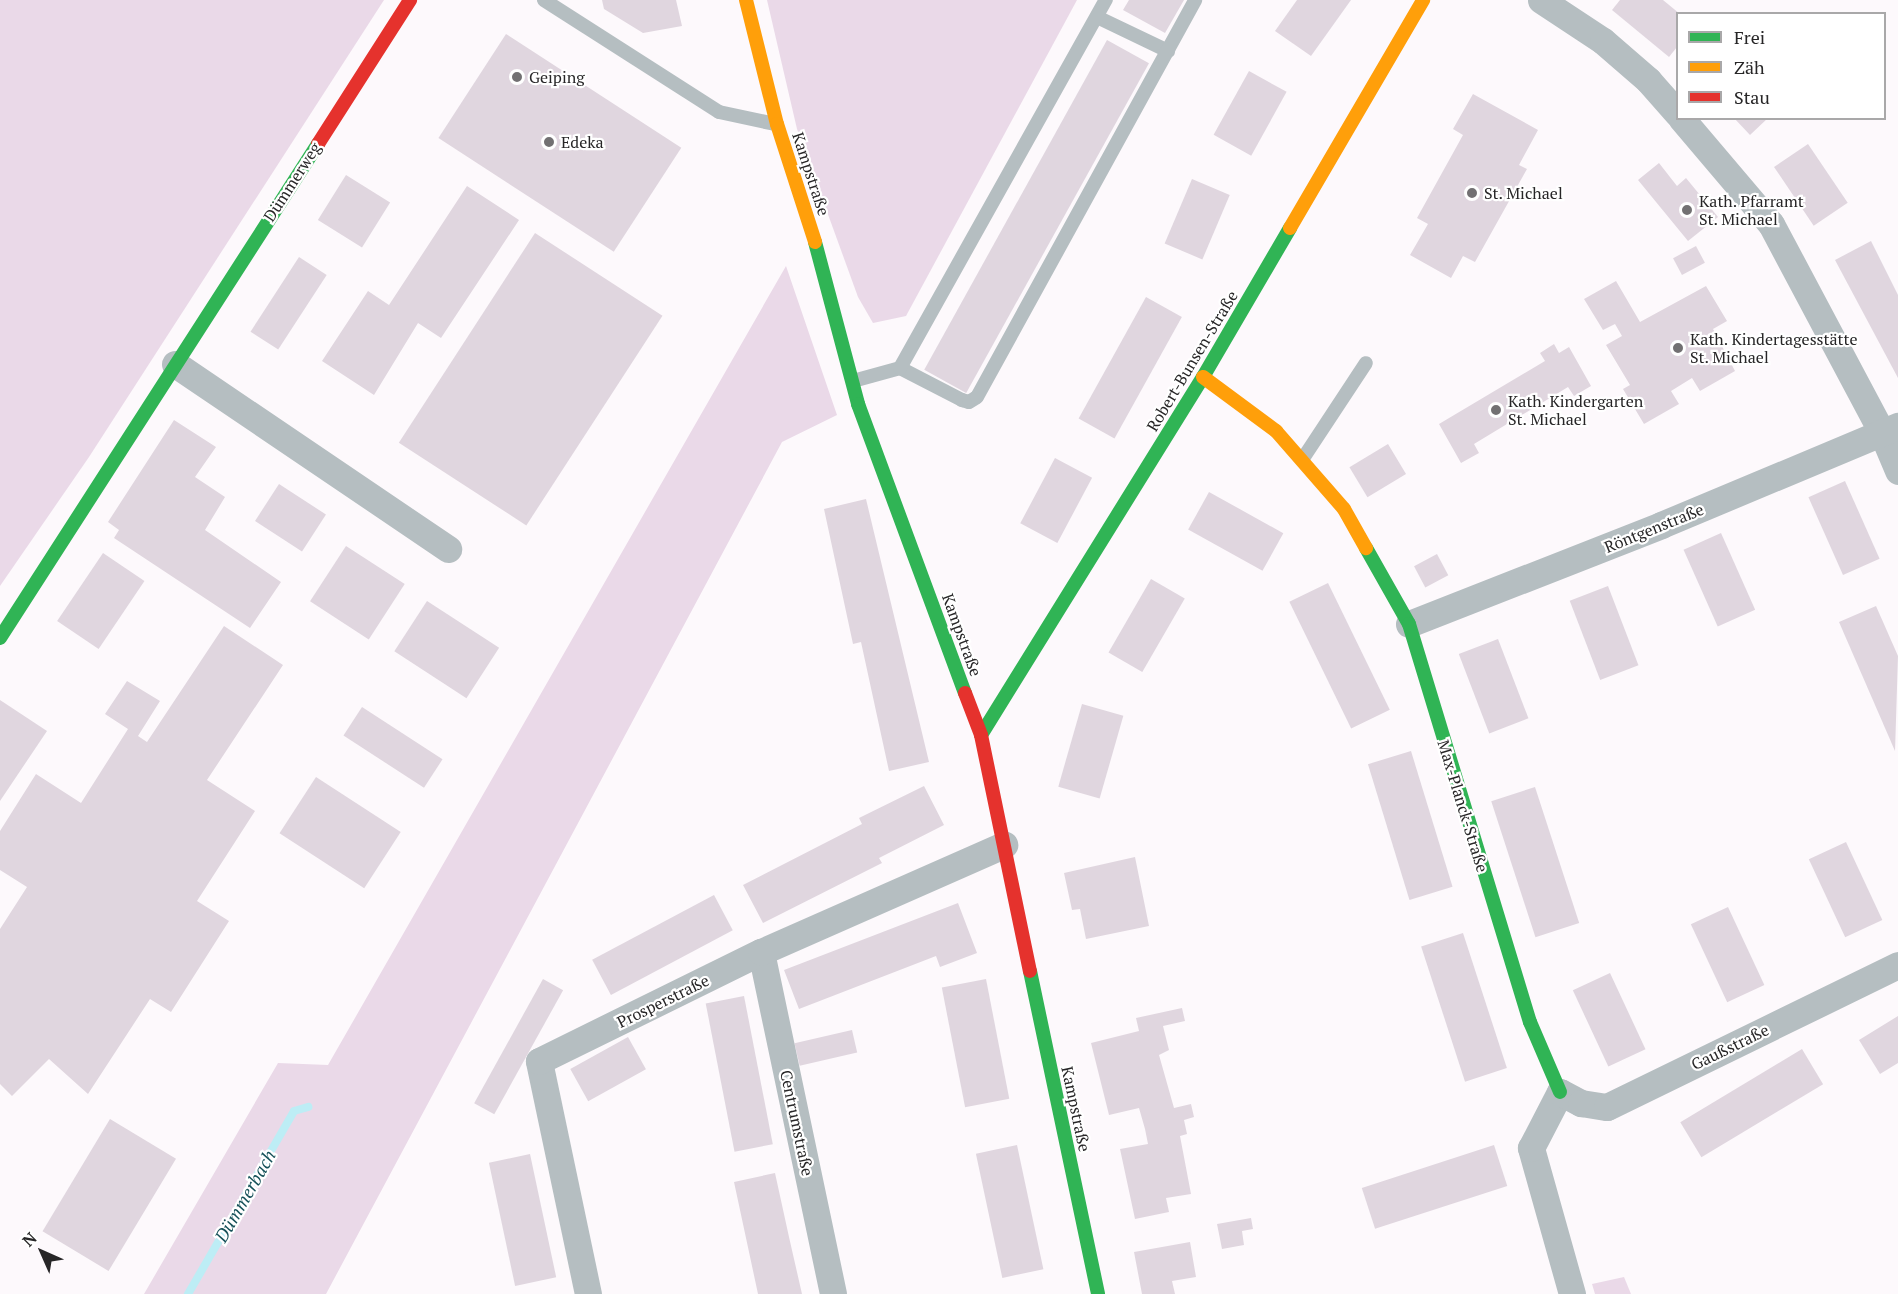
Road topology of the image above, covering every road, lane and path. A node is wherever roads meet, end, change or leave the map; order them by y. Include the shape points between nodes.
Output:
1 (410, 0) edge
2 (544, 0) edge
3 (746, 0) edge
4 (1106, 0) edge
5 (1196, 0) edge
6 (1423, 0) edge
7 (1541, 0) edge
8 (1097, 17) junction
9 (1168, 51) junction
10 (1676, 113) edge
11 (1683, 120) edge
12 (777, 124) junction
13 (1366, 363) dead end
14 (176, 364) junction
15 (900, 368) junction
16 (1203, 377) junction
17 (853, 381) junction
18 (1890, 430) edge
19 (1302, 460) junction
20 (1898, 471) edge
21 (448, 549) dead end
22 (1409, 624) junction
23 (0, 638) edge
24 (981, 735) junction
25 (1004, 845) junction
26 (761, 952) junction
27 (1898, 965) edge
28 (1560, 1092) junction
29 (588, 1294) edge
30 (833, 1294) edge
31 (1098, 1294) edge
32 (1572, 1294) edge

1 - 14 street, Dümmerweg
2 - 12 lane via 718,112
3 - 12 street, Kampstraße
4 - 8 lane
5 - 9 lane
6 - 16 street, Robert-Bunsen-Straße
7 - 10 street via 1603,41 1648,80
8 - 9 lane
8 - 15 lane
9 - 15 lane via 977,397 969,402 962,400
11 - 18 street via 1771,224
12 - 17 street, Kampstraße via 825,272
13 - 19 lane
14 - 21 street
14 - 23 street, Dümmerweg
15 - 17 lane
16 - 19 street, Max-Planck-Straße via 1276,431
16 - 24 street, Robert-Bunsen-Straße
17 - 24 street, Kampstraße
18 - 20 street
18 - 22 street, Röntgenstraße
19 - 22 street, Max-Planck-Straße via 1344,509
22 - 28 street, Max-Planck-Straße via 1530,1022
24 - 25 street, Kampstraße
25 - 26 street, Prosperstraße
25 - 31 street, Kampstraße
26 - 29 street, Prosperstraße via 540,1061
26 - 30 street, Centrumstraße
27 - 28 street, Gaußstraße via 1607,1107 1581,1103
28 - 32 street via 1532,1148

